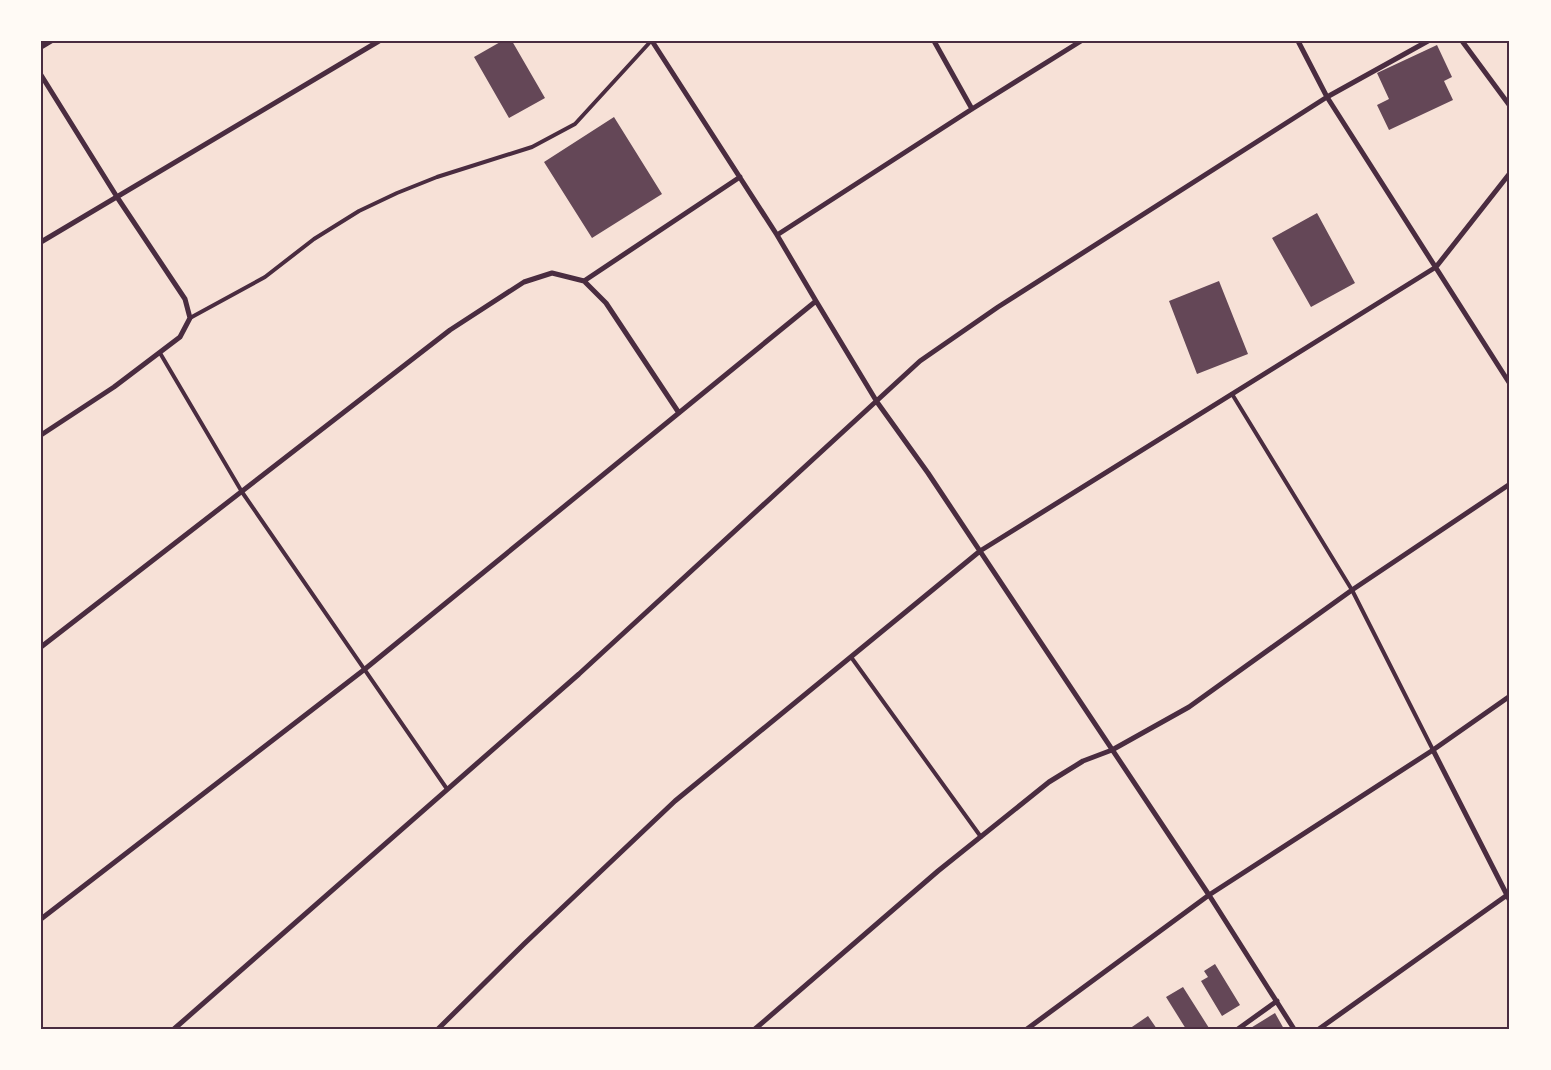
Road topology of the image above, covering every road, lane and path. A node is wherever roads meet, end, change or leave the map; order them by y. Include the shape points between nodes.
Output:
1 (50, 41) edge
2 (379, 41) edge
3 (652, 41) edge
4 (934, 41) edge
5 (1081, 41) edge
6 (1298, 41) edge
7 (1428, 41) edge
8 (1462, 41) edge
9 (41, 47) edge
10 (41, 75) edge
11 (1326, 97) junction
12 (1510, 106) edge
13 (972, 109) junction
14 (1510, 173) edge
15 (740, 177) junction
16 (117, 197) junction
17 (777, 235) junction
18 (41, 242) edge
19 (1436, 267) junction
20 (584, 281) junction
21 (816, 301) junction
22 (190, 318) junction
23 (160, 353) junction
24 (1510, 384) edge
25 (1232, 394) junction
26 (877, 402) junction
27 (678, 413) junction
28 (41, 435) edge
29 (1510, 484) edge
30 (242, 492) junction
31 (980, 551) junction
32 (1352, 590) junction
33 (41, 647) edge
34 (851, 657) junction
35 (365, 669) junction
36 (1510, 696) edge
37 (1112, 750) junction
38 (1433, 750) junction
39 (447, 789) junction
40 (981, 837) junction
41 (1508, 894) edge
42 (1209, 895) junction
43 (1510, 901) edge
44 (41, 919) edge
45 (1277, 1001) junction
46 (440, 1026) edge
47 (174, 1029) edge
48 (447, 1029) edge
49 (755, 1029) edge
50 (1027, 1029) edge
51 (1238, 1029) edge
52 (1294, 1029) edge
53 (1319, 1029) edge

1 - 9 street
2 - 16 street
3 - 15 street
3 - 22 lane via 575,124 532,147 437,177 360,211 314,239 265,277
4 - 13 street
5 - 13 street
6 - 11 street
7 - 11 street
8 - 12 street
10 - 16 street
11 - 19 street
11 - 26 street via 998,307 920,361
13 - 17 street
14 - 19 street
15 - 17 street
15 - 20 street
16 - 18 street
16 - 22 street via 185,299
17 - 21 street
19 - 24 street
19 - 25 street
20 - 27 street via 606,303
20 - 30 street via 552,273 524,282 450,330
21 - 26 street
21 - 27 street
22 - 23 street via 180,337
23 - 28 street
23 - 30 lane
25 - 31 street
25 - 32 lane
26 - 31 street
26 - 39 street
27 - 35 street
29 - 32 street
30 - 33 street
30 - 35 lane
31 - 34 street
31 - 37 street
32 - 37 street via 1189,707
32 - 38 lane
34 - 40 lane
34 - 46 street via 675,801
35 - 39 lane
35 - 44 street
36 - 38 street
37 - 40 street via 1083,761 1048,782
37 - 42 street
38 - 41 street
38 - 42 street
39 - 47 street
40 - 49 street
41 - 43 street
41 - 53 street
42 - 45 street
42 - 50 street
45 - 51 street
45 - 52 street
46 - 48 street

